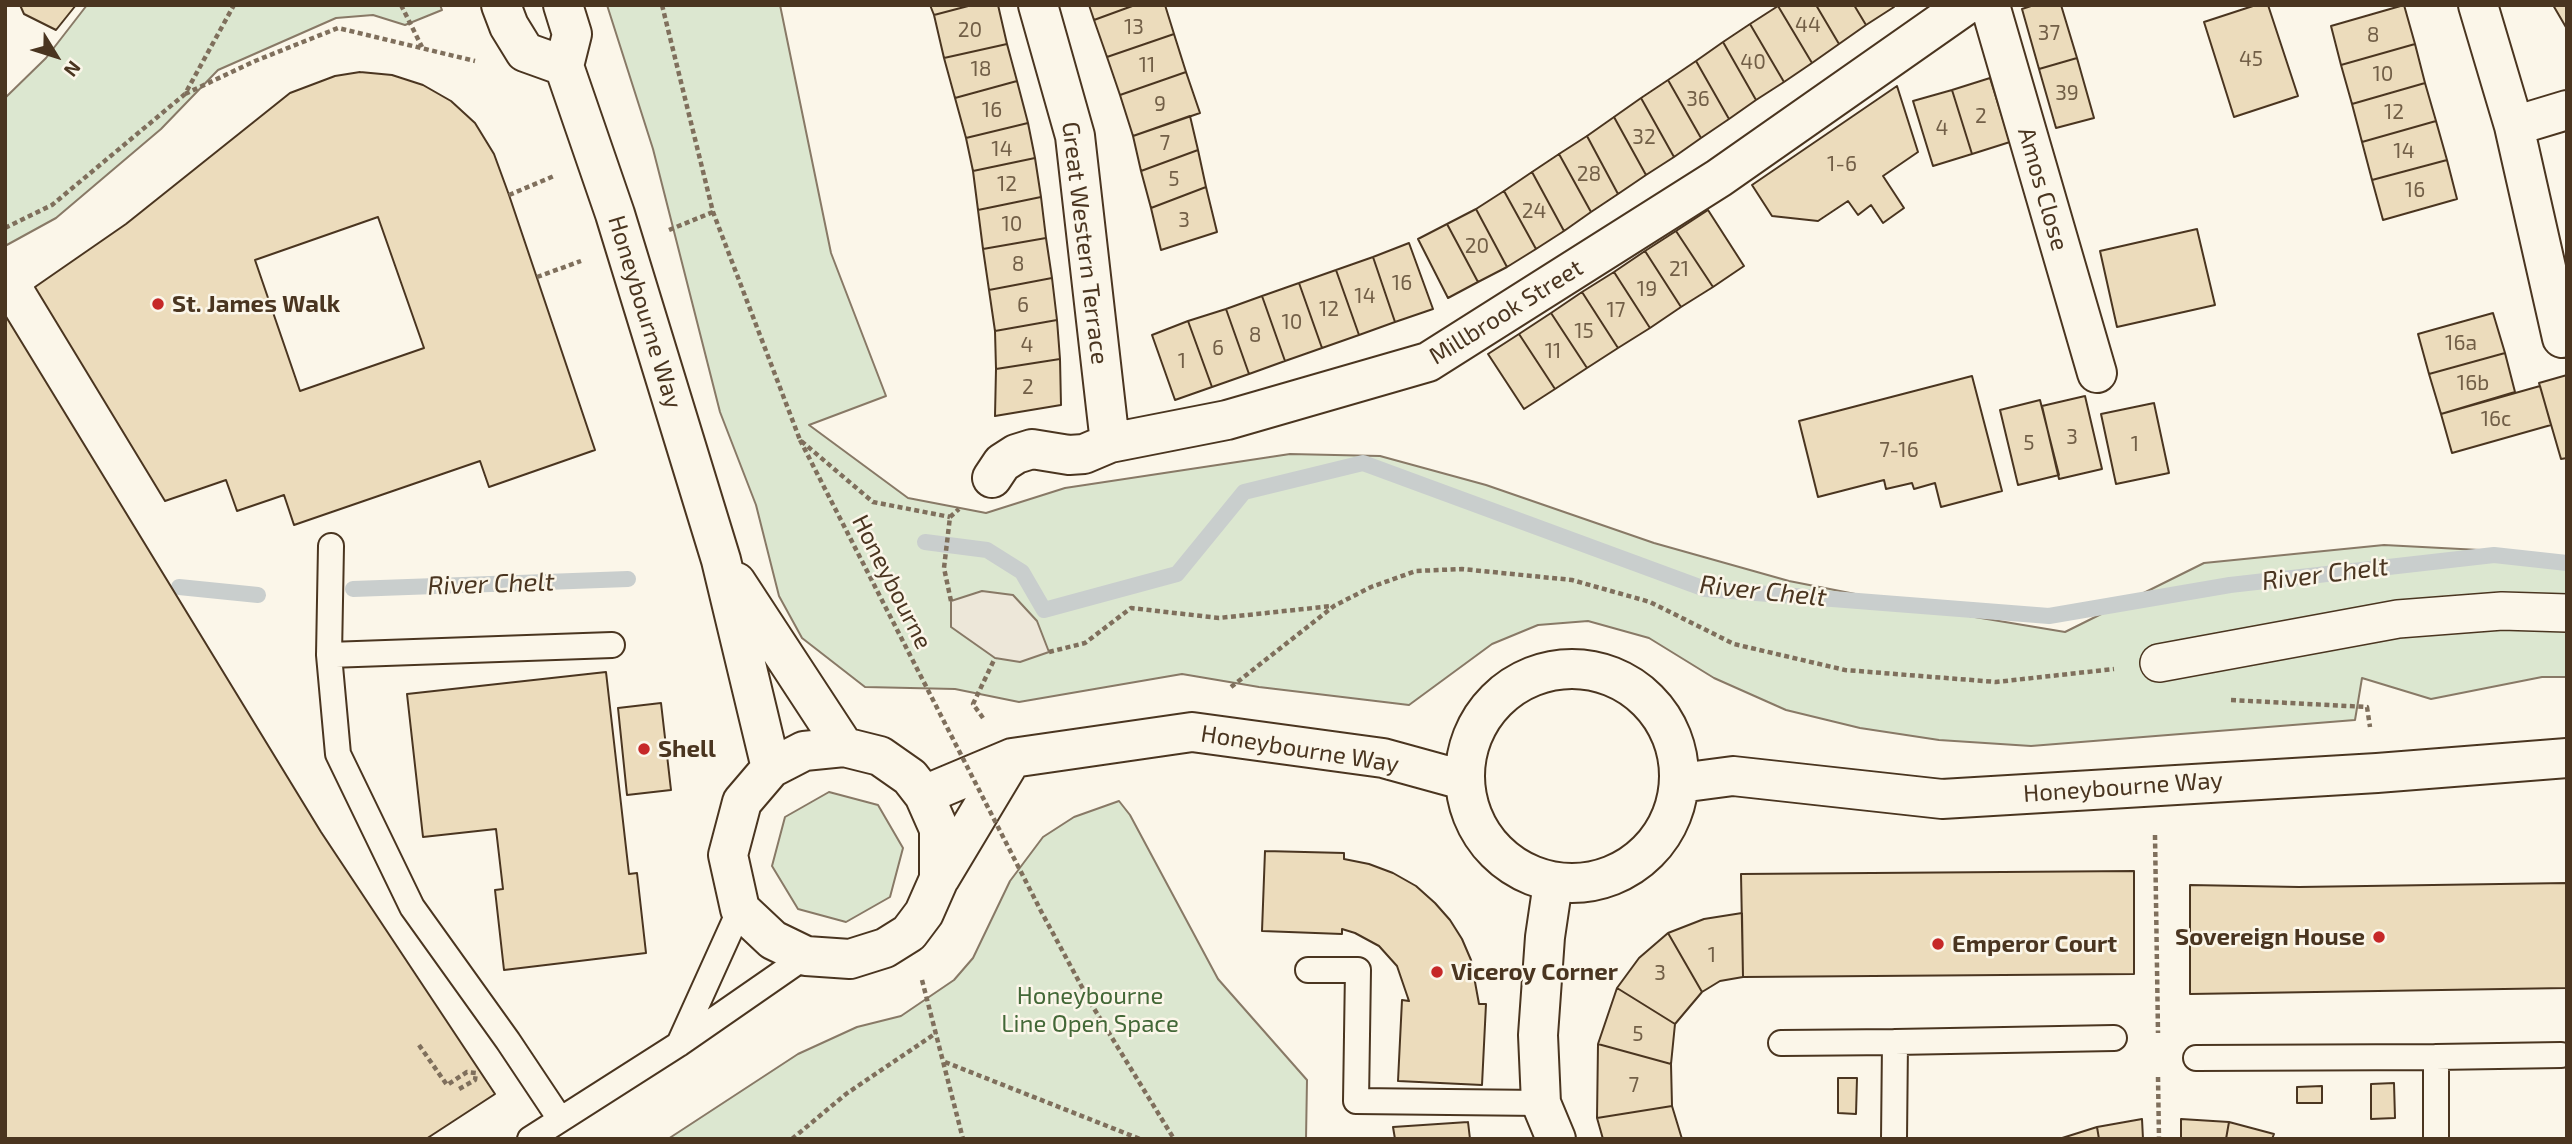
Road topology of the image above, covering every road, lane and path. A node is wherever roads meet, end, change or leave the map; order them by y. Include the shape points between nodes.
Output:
1 (234, 5) edge
2 (401, 5) edge
3 (501, 5) edge
4 (562, 5) edge
5 (662, 5) edge
6 (1038, 5) edge
7 (1966, 5) edge
8 (1990, 5) edge
9 (2478, 5) edge
10 (564, 66) junction
11 (185, 94) junction
12 (2567, 110) edge
13 (2514, 126) junction
14 (713, 212) junction
15 (5, 228) edge
16 (664, 232) dead end
17 (587, 259) dead end
18 (537, 277) dead end
19 (2562, 338) dead end
20 (2097, 373) dead end
21 (800, 440) junction
22 (1110, 443) junction
23 (992, 478) dead end
24 (331, 546) dead end
25 (721, 560) junction
26 (951, 601) dead end
27 (1334, 606) junction
28 (2567, 614) edge
29 (612, 645) dead end
30 (1049, 652) dead end
31 (329, 655) junction
32 (995, 658) dead end
33 (2160, 663) junction
34 (1192, 732) junction
35 (844, 747) junction
36 (1012, 758) junction
37 (2567, 758) edge
38 (771, 768) junction
39 (2377, 773) junction
40 (1463, 780) junction
41 (1680, 783) junction
42 (2154, 785) junction
43 (924, 795) junction
44 (939, 880) junction
45 (1553, 883) junction
46 (740, 909) junction
47 (909, 933) junction
48 (806, 956) junction
49 (1308, 970) dead end
50 (936, 1033) junction
51 (2158, 1035) dead end
52 (2114, 1038) dead end
53 (1895, 1042) junction
54 (1781, 1043) dead end
55 (679, 1044) junction
56 (419, 1045) dead end
57 (2561, 1055) dead end
58 (2435, 1057) junction
59 (2196, 1058) dead end
60 (945, 1062) junction
61 (2158, 1074) dead end
62 (459, 1089) dead end
63 (1541, 1102) junction
64 (560, 1119) junction
65 (530, 1139) edge
66 (792, 1139) edge
67 (963, 1139) edge
68 (1140, 1139) edge
69 (1174, 1139) edge
70 (1556, 1139) edge
71 (1894, 1139) edge
72 (2159, 1139) edge
73 (2436, 1139) edge

1 - 11 path
2 - 11 path via 423,48 338,28
3 - 10 street via 525,52
4 - 10 street via 572,34
5 - 14 path, Honeybourne
6 - 22 street, Great Western Terrace via 1075,136
7 - 22 street, Millbrook Street via 1719,178 1428,362 1227,420
8 - 20 street, Amos Close
9 - 13 street
10 - 25 street, Honeybourne Way via 615,214
11 - 15 path via 52,205
12 - 13 street
13 - 19 street
14 - 16 path
14 - 21 path, Honeybourne
17 - 18 path
21 - 26 path via 873,502 950,517 944,568
21 - 69 path, Honeybourne, bridge via 1035,900 1090,1002
22 - 23 street, Millbrook Street via 1084,454 1032,449 1002,463
24 - 31 lane
25 - 35 street, Honeybourne Way
25 - 38 street, Honeybourne Way
27 - 30 path via 1219,618 1131,608 1085,643
27 - 33 path via 1416,571 1462,569 1572,580 1650,602 1734,644 1845,670 1996,682
27 - 34 path via 1208,705
28 - 33 street via 2502,611 2398,619
29 - 31 lane
31 - 64 lane via 338,754 412,907
32 - 36 path via 972,704
33 - 39 path via 2220,700 2367,707
34 - 36 street, Honeybourne Way
34 - 40 street, Honeybourne Way via 1383,758
35 - 38 street via 804,751
35 - 43 street via 880,756
36 - 43 street, Honeybourne Way
36 - 44 street
37 - 39 street, Honeybourne Way
38 - 46 street via 742,802 729,855
39 - 42 street, Honeybourne Way
40 - 41 street via 1473,730 1504,691 1537,673 1587,668 1623,680 1655,706 1673,739
40 - 45 street via 1478,832 1502,860
41 - 42 street, Honeybourne Way via 1734,776 1942,799
41 - 45 street via 1671,819 1660,838 1633,864 1591,883
42 - 51 path
43 - 44 street via 939,829
44 - 47 street
45 - 63 street via 1538,1035
46 - 48 street via 773,940
46 - 55 lane
47 - 48 street via 885,948 850,959
47 - 50 path
48 - 55 lane
49 - 63 lane via 1357,970 1356,1101
50 - 60 path
50 - 66 path via 846,1094
52 - 53 lane
53 - 54 lane
53 - 71 lane
55 - 64 lane
56 - 62 path via 447,1085 467,1072 476,1073 475,1080
57 - 58 lane
58 - 59 lane
58 - 73 lane
60 - 67 path
60 - 68 path
61 - 72 path
63 - 70 street
64 - 65 lane

